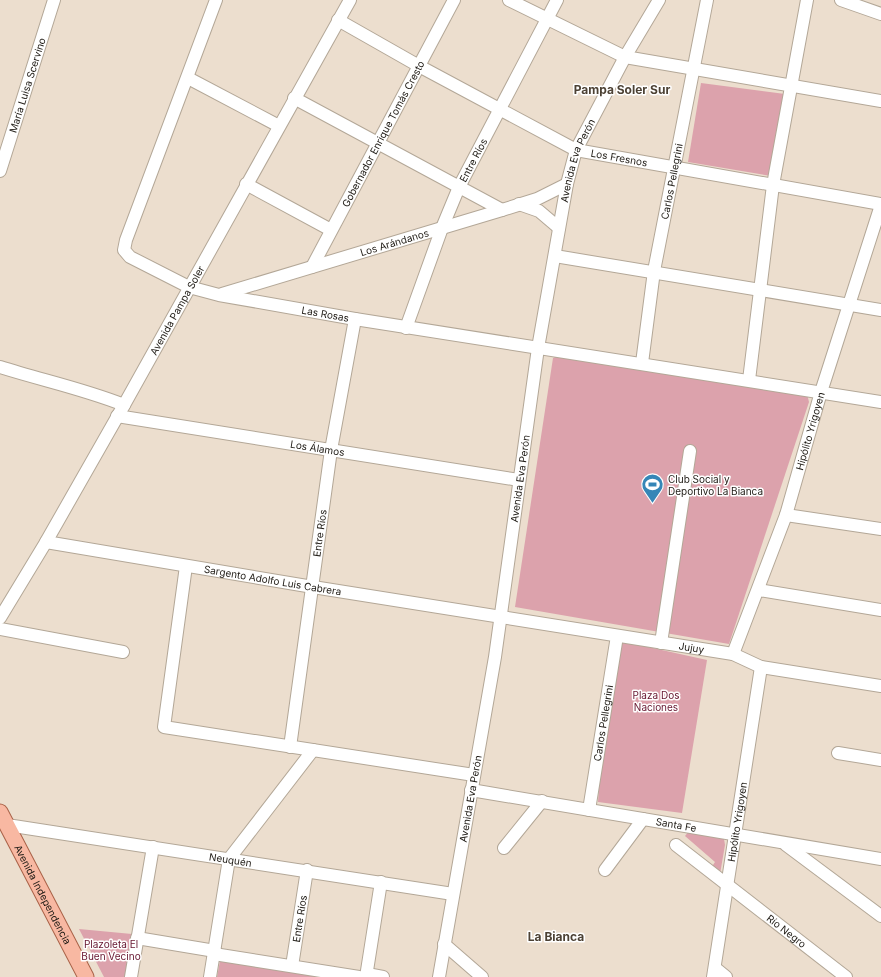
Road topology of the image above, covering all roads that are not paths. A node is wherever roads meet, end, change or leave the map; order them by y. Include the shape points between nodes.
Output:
1 (54, 0) edge
2 (216, 0) edge
3 (350, 0) edge
4 (454, 0) edge
5 (509, 0) edge
6 (557, 0) edge
7 (658, 0) edge
8 (707, 0) edge
9 (807, 0) edge
10 (842, 0) edge
11 (881, 14) edge
12 (548, 18) junction
13 (338, 20) junction
14 (625, 57) junction
15 (419, 66) junction
16 (693, 69) junction
17 (188, 78) junction
18 (792, 86) junction
19 (294, 98) junction
20 (881, 101) edge
21 (499, 110) junction
22 (279, 126) junction
23 (377, 143) junction
24 (576, 150) junction
25 (674, 168) junction
26 (0, 171) edge
27 (246, 184) junction
28 (567, 184) junction
29 (773, 185) junction
30 (459, 187) junction
31 (519, 204) junction
32 (881, 205) edge
33 (502, 210) junction
34 (442, 228) junction
35 (560, 228) junction
36 (330, 230) junction
37 (554, 256) junction
38 (312, 267) junction
39 (654, 271) junction
40 (189, 287) junction
41 (760, 289) junction
42 (219, 295) junction
43 (848, 304) junction
44 (881, 310) edge
45 (355, 319) junction
46 (406, 328) junction
47 (538, 348) junction
48 (642, 363) junction
49 (0, 367) edge
50 (748, 380) junction
51 (821, 392) junction
52 (881, 402) edge
53 (124, 405) junction
54 (117, 416) junction
55 (331, 450) junction
56 (690, 451) dead end
57 (519, 480) junction
58 (786, 515) junction
59 (881, 529) edge
60 (46, 542) junction
61 (186, 566) junction
62 (312, 588) junction
63 (759, 590) junction
64 (881, 610) edge
65 (499, 616) junction
66 (0, 618) edge
67 (0, 629) edge
68 (617, 636) junction
69 (661, 643) junction
70 (123, 652) dead end
71 (733, 654) junction
72 (761, 667) junction
73 (881, 686) edge
74 (290, 747) junction
75 (313, 750) junction
76 (838, 753) dead end
77 (881, 760) edge
78 (474, 775) junction
79 (471, 790) junction
80 (542, 801) junction
81 (589, 810) junction
82 (4, 819) edge
83 (643, 819) junction
84 (735, 835) junction
85 (784, 843) junction
86 (676, 845) dead end
87 (153, 847) junction
88 (504, 848) dead end
89 (230, 859) junction
90 (881, 859) edge
91 (307, 870) junction
92 (605, 870) dead end
93 (381, 882) junction
94 (728, 884) junction
95 (453, 894) junction
96 (881, 916) edge
97 (137, 938) junction
98 (444, 944) junction
99 (214, 953) junction
100 (292, 966) junction
101 (714, 972) edge
102 (364, 976) edge
103 (86, 977) edge
104 (131, 977) edge
105 (210, 977) edge
106 (383, 977) edge
107 (439, 977) edge
108 (482, 977) edge
109 (726, 977) edge
110 (846, 977) edge

1 - 26 street, María Luisa Scervino
2 - 17 street
3 - 13 street, Avenida Pampa Soler
4 - 15 street, Gobernador Enrique Tomás Cresto
5 - 12 street
6 - 12 street, Entre Ríos
7 - 14 street, Avenida Eva Perón
8 - 16 street, Carlos Pellegrini
9 - 18 street
10 - 11 street
12 - 14 street
12 - 21 street, Entre Ríos
13 - 15 street, Los Fresnos
13 - 19 street, Avenida Pampa Soler
14 - 16 street
14 - 24 street, Avenida Eva Perón
15 - 21 street, Los Fresnos
15 - 23 street, Gobernador Enrique Tomás Cresto
16 - 18 street
16 - 25 street, Carlos Pellegrini
17 - 22 street
17 - 40 street, Las Rosas via 124,250 130,257
18 - 20 street
18 - 29 street
19 - 22 street, Avenida Pampa Soler
19 - 23 street
21 - 24 street, Los Fresnos
21 - 30 street, Entre Ríos
22 - 27 street, Avenida Pampa Soler
23 - 30 street
23 - 36 street, Gobernador Enrique Tomás Cresto
24 - 25 street, Los Fresnos
24 - 28 street, Avenida Eva Perón
25 - 29 street, Los Fresnos
25 - 39 street, Carlos Pellegrini
27 - 36 street
27 - 40 street, Avenida Pampa Soler
28 - 31 street, Los Arándanos via 537,199
28 - 35 street, Avenida Eva Perón
29 - 32 street, Los Fresnos
29 - 41 street
30 - 33 street
30 - 34 street, Entre Ríos
31 - 33 street, Los Arándanos
31 - 35 street via 539,211
32 - 43 street, Hipólito Yrigoyen
33 - 34 street, Los Arándanos
34 - 38 street, Los Arándanos
34 - 46 street, Entre Ríos
35 - 37 street, Avenida Eva Perón
36 - 38 street, Gobernador Enrique Tomás Cresto
37 - 39 street
37 - 47 street, Avenida Eva Perón
38 - 42 street, Los Arándanos
39 - 41 street
39 - 48 street, Carlos Pellegrini
40 - 42 street, Las Rosas
40 - 53 street, Avenida Pampa Soler
41 - 43 street
41 - 50 street
42 - 45 street, Las Rosas
43 - 44 street
43 - 51 street, Hipólito Yrigoyen
45 - 46 street, Las Rosas
45 - 55 street, Entre Ríos
46 - 47 street, Las Rosas
47 - 48 street, Las Rosas
47 - 57 street, Avenida Eva Perón
48 - 50 street, Las Rosas
49 - 53 street via 97,394
50 - 51 street, Las Rosas
51 - 52 street, Las Rosas
51 - 58 street, Hipólito Yrigoyen
53 - 54 street, Avenida Pampa Soler
54 - 55 street, Los Álamos
54 - 60 street, Avenida Pampa Soler
55 - 57 street, Los Álamos
55 - 62 street, Entre Ríos
56 - 69 street
57 - 65 street, Avenida Eva Perón
58 - 59 street
58 - 63 street, Hipólito Yrigoyen
60 - 61 street, Sargento Adolfo Luis Cabrera
60 - 66 street, Avenida Pampa Soler
61 - 62 street, Sargento Adolfo Luis Cabrera
61 - 74 street via 164,727
62 - 65 street, Sargento Adolfo Luis Cabrera
62 - 74 street, Entre Ríos
63 - 64 street
63 - 71 street, Hipólito Yrigoyen
65 - 68 street, Jujuy
65 - 78 street, Avenida Eva Perón via 495,657
67 - 70 street
68 - 69 street, Jujuy
68 - 81 street, Carlos Pellegrini
69 - 71 street, Jujuy
71 - 72 street, Jujuy
72 - 73 street, Jujuy
72 - 84 street, Hipólito Yrigoyen
74 - 75 street
75 - 78 street
75 - 89 street
76 - 77 street
78 - 79 street, Avenida Eva Perón
79 - 80 street, Santa Fe
79 - 95 street, Avenida Eva Perón
80 - 81 street, Santa Fe
80 - 88 street
81 - 83 street, Santa Fe
82 - 87 street, Neuquén
82 - 103 main road, Avenida Independencia
83 - 84 street, Santa Fe
83 - 92 street
84 - 85 street, Santa Fe
84 - 94 street, Hipólito Yrigoyen
85 - 90 street, Santa Fe
85 - 96 street
86 - 94 street, Río Negro
87 - 89 street, Neuquén
87 - 97 street
89 - 91 street, Neuquén
89 - 99 street
91 - 93 street, Neuquén
91 - 100 street, Entre Ríos
93 - 95 street, Neuquén
93 - 102 street
94 - 101 street, Hipólito Yrigoyen
94 - 110 street, Río Negro
95 - 98 street, Avenida Eva Perón
97 - 99 street
97 - 104 street
98 - 107 street, Avenida Eva Perón
98 - 108 street
99 - 100 street
99 - 105 street
100 - 102 street
101 - 109 street
102 - 106 street

